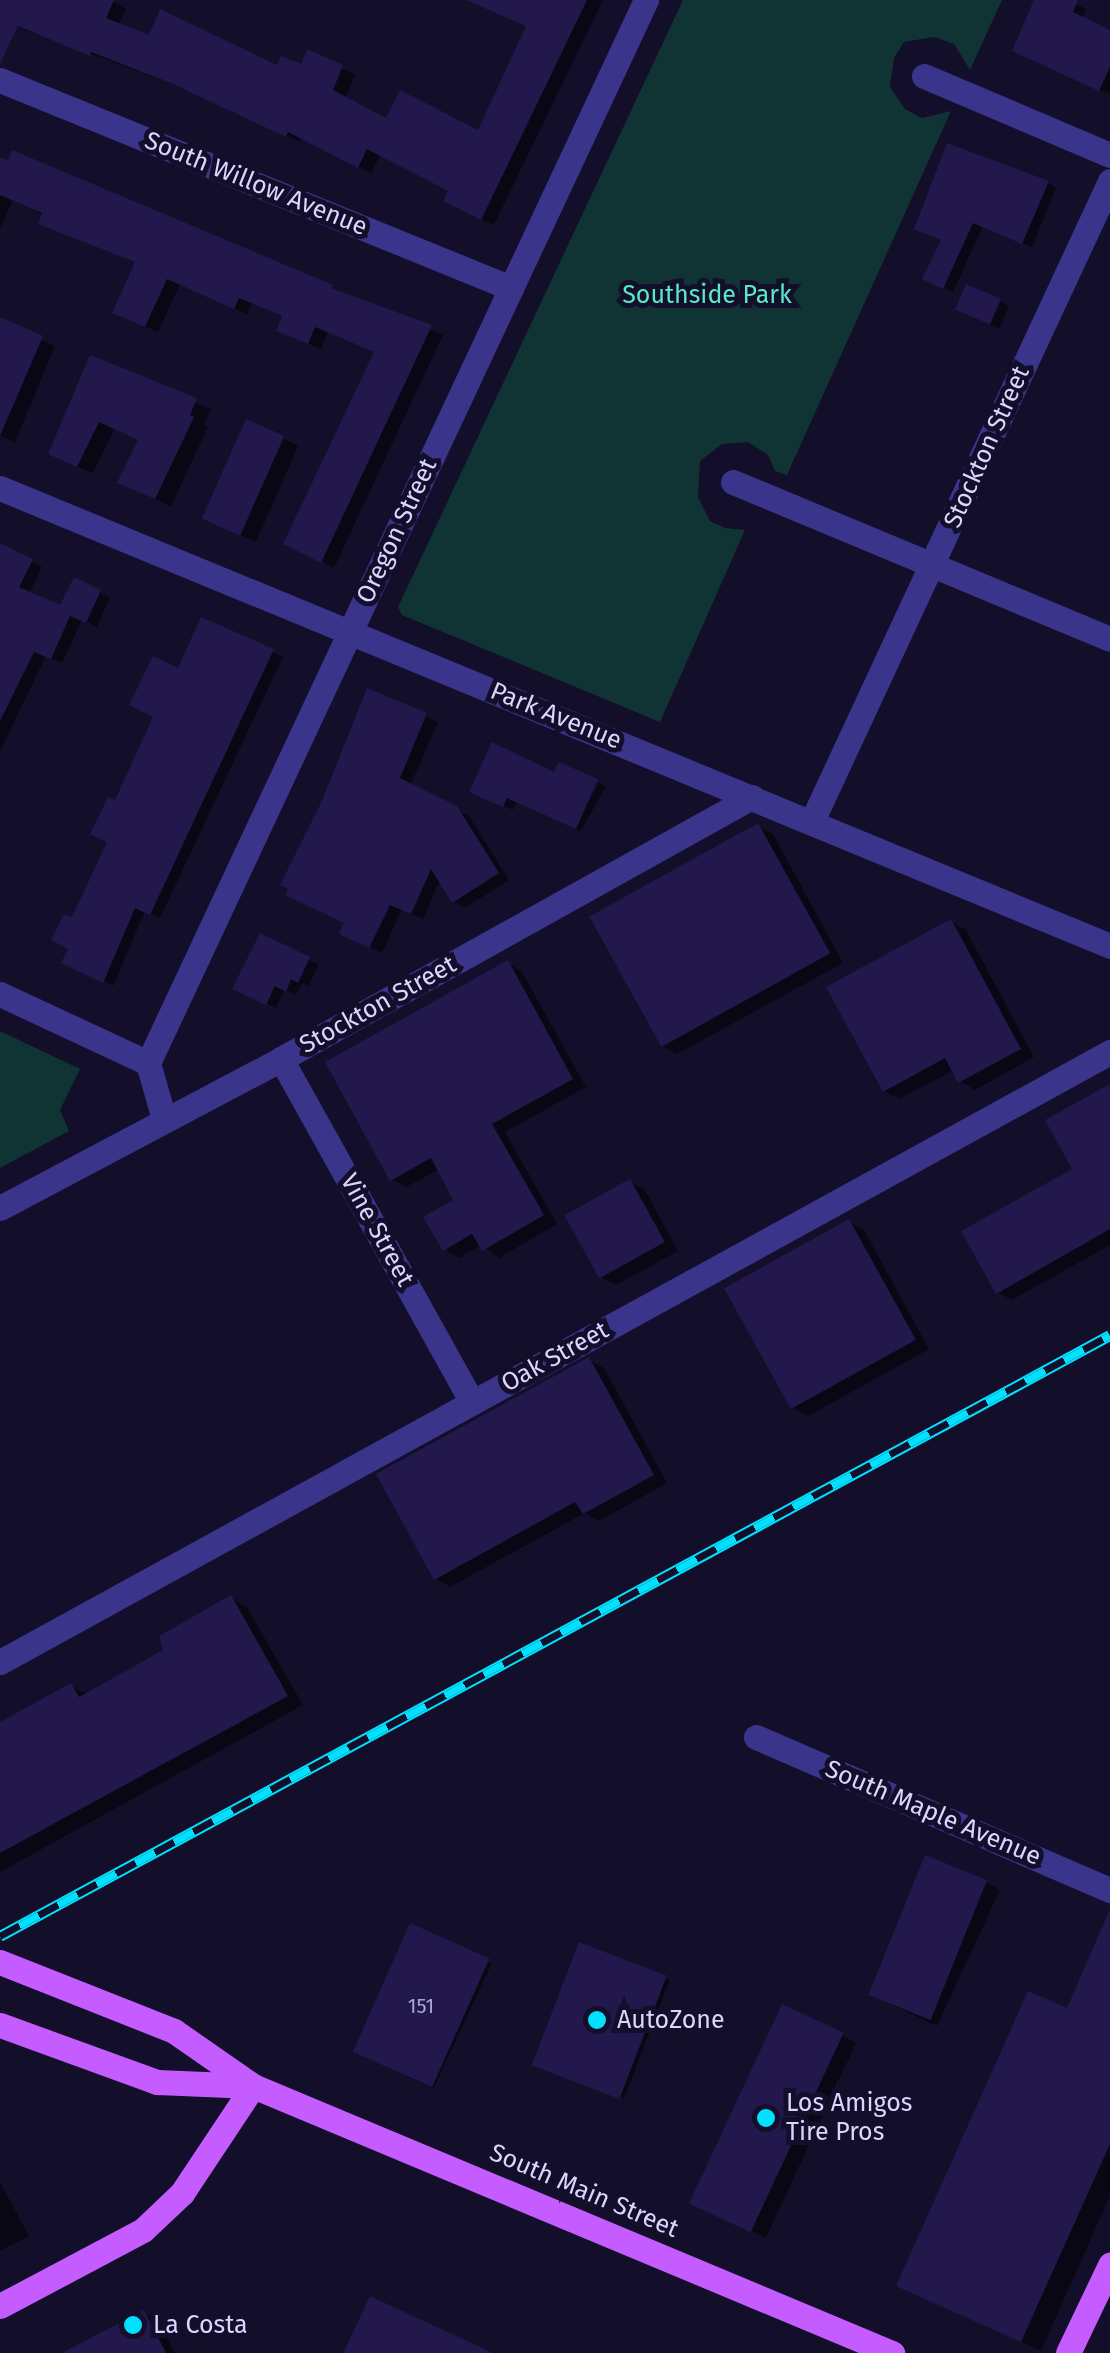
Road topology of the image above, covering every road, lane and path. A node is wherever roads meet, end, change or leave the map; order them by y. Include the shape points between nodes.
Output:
1 (646, 0) edge
2 (924, 76) dead end
3 (0, 80) edge
4 (1110, 155) edge
5 (1110, 181) edge
6 (511, 288) junction
7 (733, 482) dead end
8 (0, 488) edge
9 (932, 566) junction
10 (350, 631) junction
11 (1110, 639) edge
12 (752, 797) junction
13 (812, 821) junction
14 (1110, 946) edge
15 (0, 994) edge
16 (1110, 1052) edge
17 (281, 1059) junction
18 (148, 1062) junction
19 (164, 1119) junction
20 (0, 1208) edge
21 (472, 1402) junction
22 (0, 1662) edge
23 (756, 1737) dead end
24 (1110, 1890) edge
25 (0, 1962) edge
26 (0, 2025) edge
27 (253, 2086) junction
28 (1110, 2265) edge
29 (0, 2306) edge
30 (892, 2353) edge
31 (1068, 2353) edge

1 - 6 street, Oregon Street
2 - 4 street
3 - 6 street, South Willow Avenue
5 - 9 street, Stockton Street
6 - 10 street, Oregon Street
7 - 9 street
8 - 10 street, Park Avenue
9 - 11 street
9 - 13 street, Stockton Street
10 - 12 street, Park Avenue
10 - 18 street, Oregon Street
12 - 13 street, Park Avenue
12 - 17 street, Stockton Street
13 - 14 street, Park Avenue
15 - 18 street
16 - 21 street, Oak Street
17 - 19 street, Stockton Street
17 - 21 street, Vine Street
18 - 19 street
19 - 20 street, Stockton Street
21 - 22 street, Oak Street
23 - 24 street, South Maple Avenue
25 - 27 main road, South Main Street via 174,2031
26 - 27 main road, South Main Street via 156,2082
27 - 29 main road via 182,2193 143,2230
27 - 30 main road, South Main Street
28 - 31 main road

